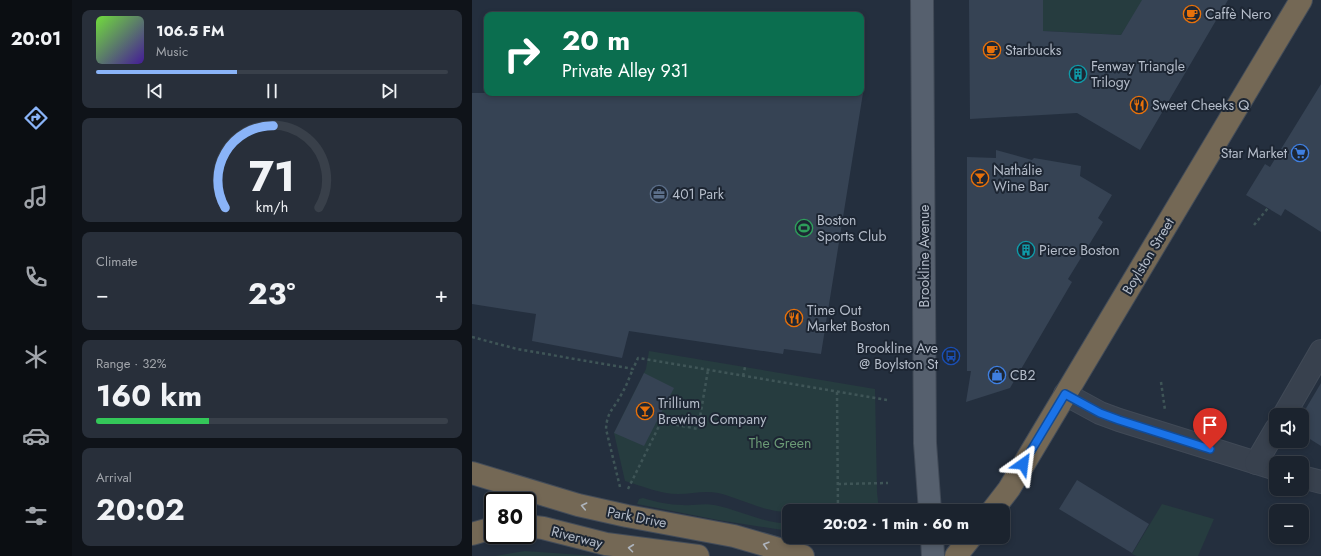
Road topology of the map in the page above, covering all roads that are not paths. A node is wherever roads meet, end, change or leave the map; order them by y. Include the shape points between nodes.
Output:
1 (922, 0) edge
2 (1302, 0) edge
3 (1321, 351) edge
4 (1065, 394) junction
5 (1288, 408) edge
6 (1271, 448) edge
7 (1266, 466) edge
8 (472, 474) edge
9 (1309, 479) edge
10 (1321, 482) edge
11 (929, 504) edge
12 (997, 504) edge
13 (536, 527) edge
14 (484, 531) edge
15 (472, 534) edge
16 (933, 544) edge
17 (965, 544) edge
18 (698, 556) edge
19 (803, 556) edge
20 (934, 556) edge
21 (956, 556) edge

1 - 11 main road, Brookline Avenue via 925,443
2 - 4 highway, Boylston Street
3 - 5 lane
4 - 7 lane via 1119,420
4 - 12 highway, Boylston Street via 1009,489
6 - 7 lane
19 -> 8 highway, Park Drive via 734,536 578,505
9 - 10 lane
18 -> 13 highway, Riverway via 606,544
14 - 15 highway
16 - 20 main road
17 - 21 highway

